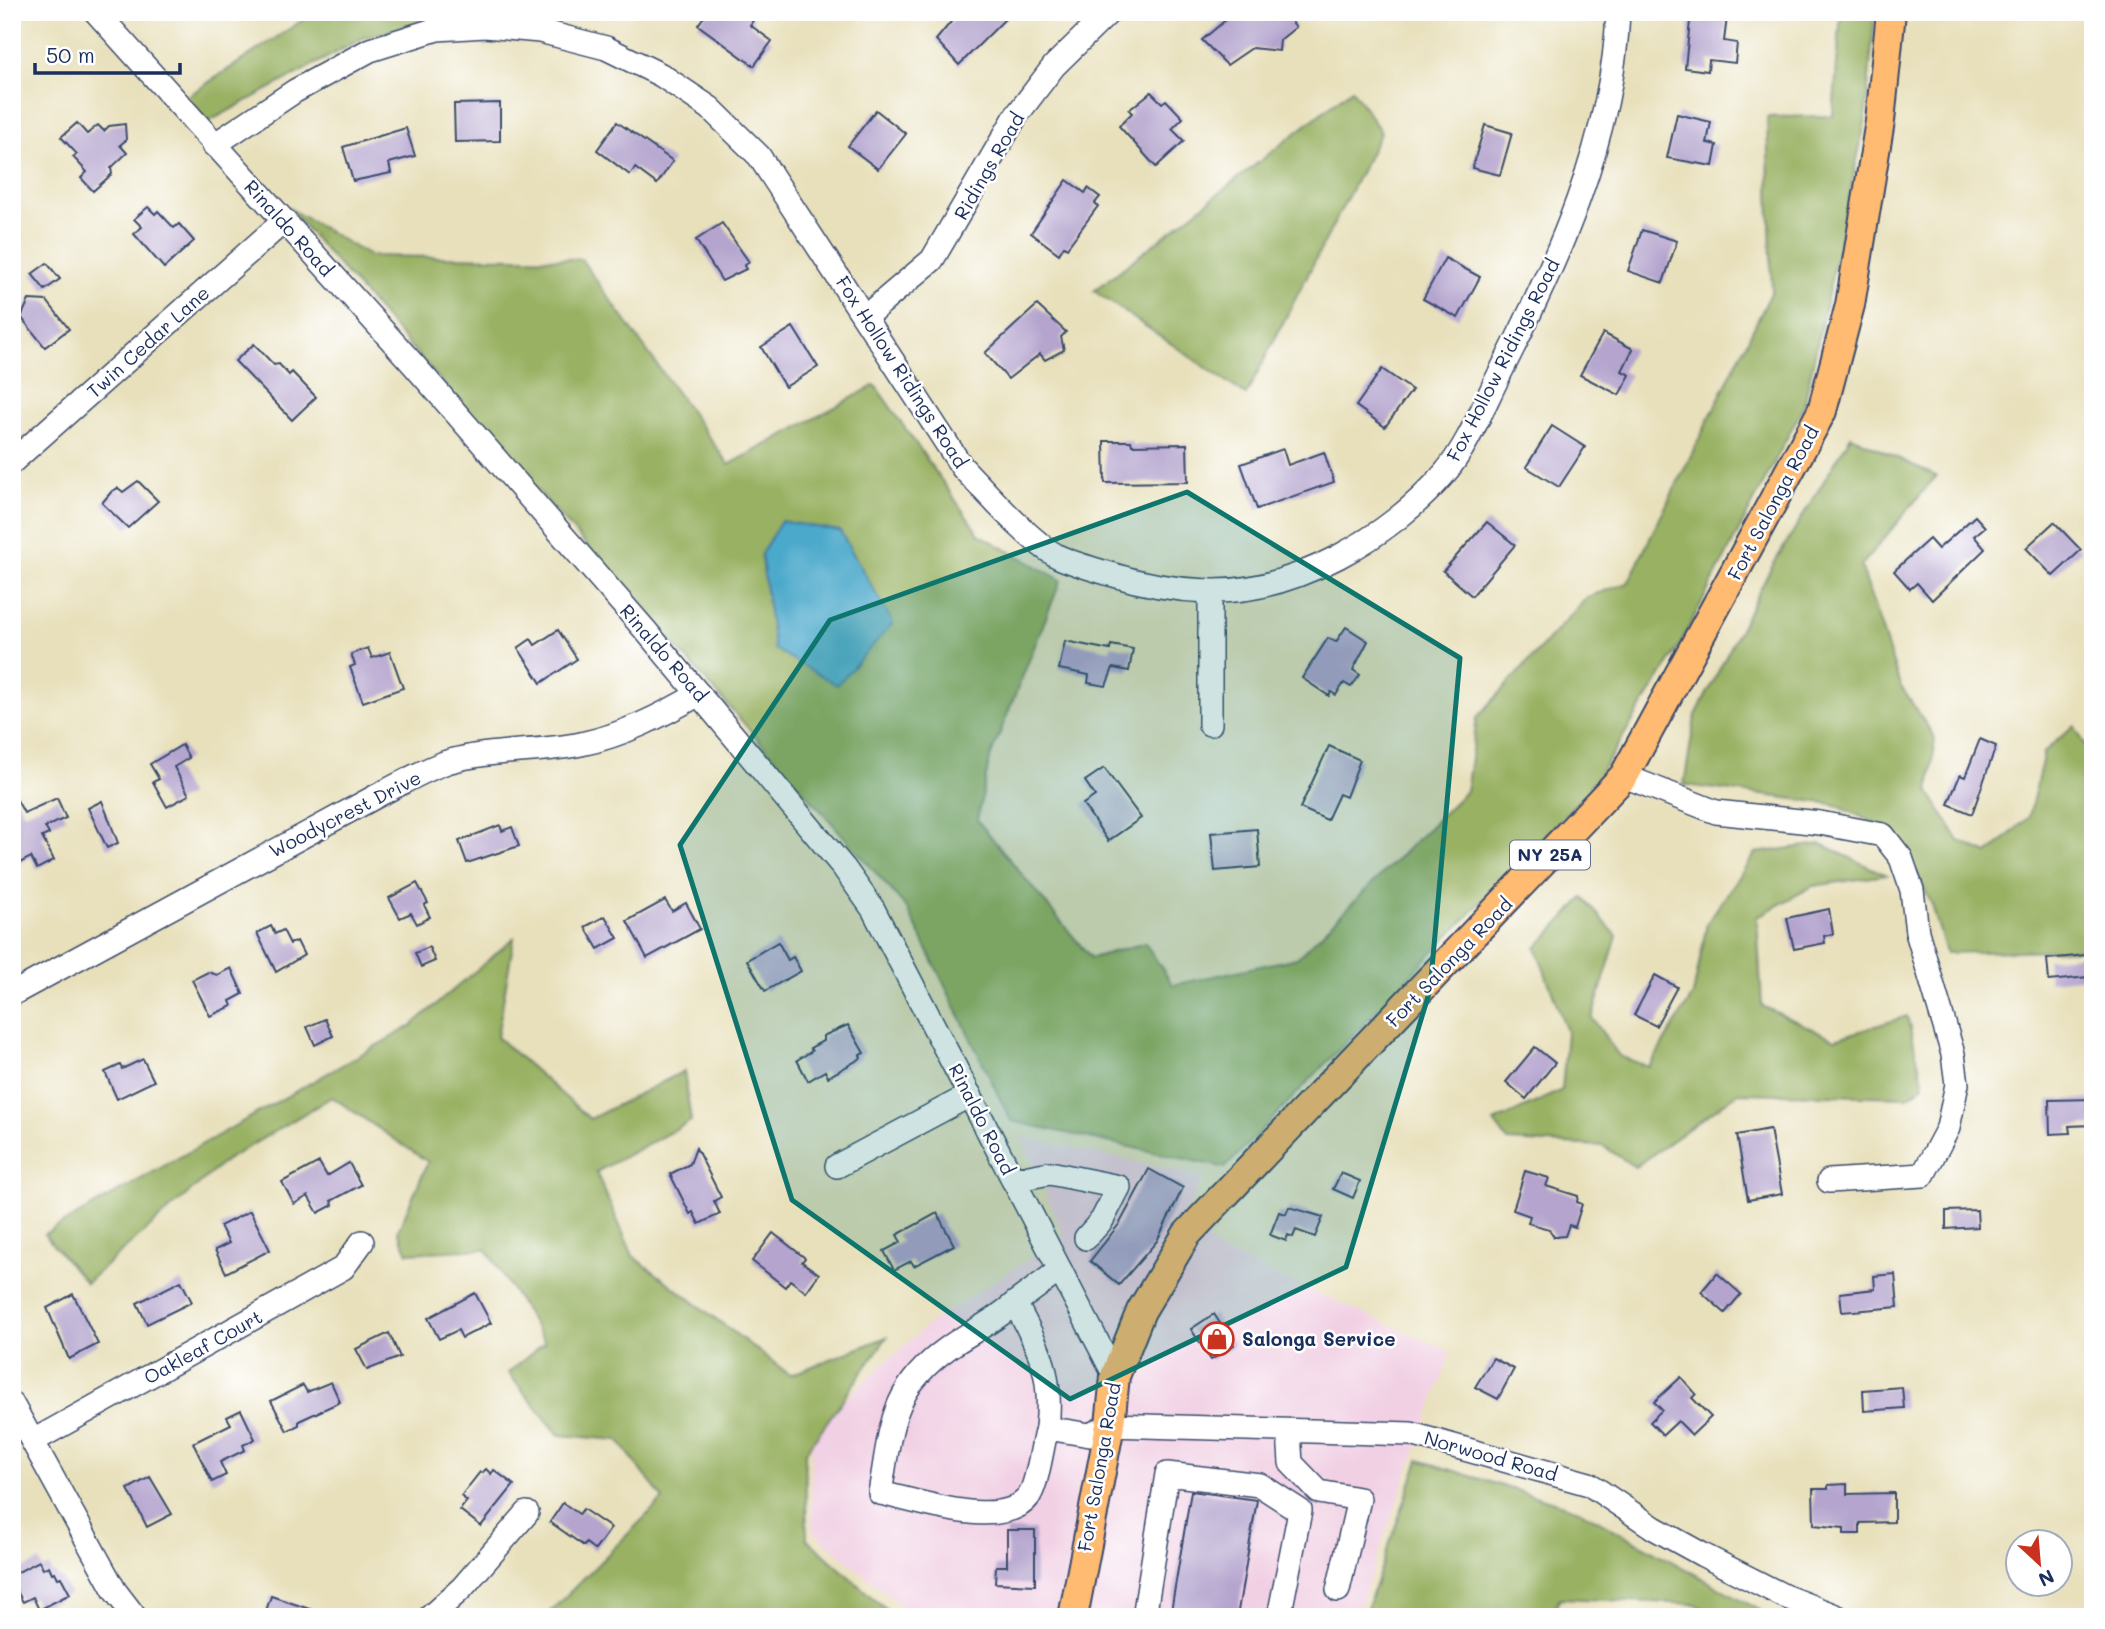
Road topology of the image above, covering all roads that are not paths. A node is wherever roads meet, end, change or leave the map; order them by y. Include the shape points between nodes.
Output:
1 (96, 12) edge
2 (1109, 12) edge
3 (1618, 12) edge
4 (1891, 12) edge
5 (214, 145) junction
6 (284, 221) junction
7 (866, 316) junction
8 (12, 462) edge
9 (1210, 591) junction
10 (699, 694) junction
11 (1210, 724) dead end
12 (1624, 776) junction
13 (12, 994) edge
14 (970, 1095) junction
15 (837, 1166) dead end
16 (1013, 1180) junction
17 (1829, 1181) dead end
18 (1086, 1238) dead end
19 (362, 1241) dead end
20 (1060, 1270) junction
21 (1015, 1303) junction
22 (1115, 1376) junction
23 (12, 1404) edge
24 (1110, 1425) junction
25 (1047, 1428) junction
26 (1289, 1432) junction
27 (33, 1441) junction
28 (527, 1513) dead end
29 (1338, 1590) dead end
30 (135, 1617) edge
31 (430, 1617) edge
32 (1073, 1617) edge
33 (1144, 1617) edge
34 (1279, 1617) edge
35 (1838, 1617) edge

1 - 5 street, Rinaldo Road
2 - 7 street, Ridings Road via 1054,66 1016,116 932,260
3 - 9 street, Fox Hollow Ridings Road via 1607,94 1568,231 1490,394 1445,472 1400,518 1353,549 1298,574 1248,588
4 - 12 main road, Fort Salonga Road / NY 25A via 1880,121 1852,292 1822,411
5 - 6 street, Rinaldo Road
5 - 7 street, Fox Hollow Ridings Road via 370,50 437,29 485,26 540,31 606,48 661,75 710,108 759,156
6 - 8 street, Twin Cedar Lane
6 - 10 street, Rinaldo Road
7 - 9 street, Fox Hollow Ridings Road via 962,467 998,506 1058,556 1147,585
9 - 11 street
10 - 13 street, Woodycrest Drive via 651,722 579,745 491,753 446,763 214,882
10 - 14 street, Rinaldo Road via 800,812 873,909
12 - 17 street via 1716,812 1883,835 1901,858 1912,890 1917,932 1953,1054 1957,1084 1948,1128 1923,1175
12 - 22 main road, Fort Salonga Road / NY 25A via 1187,1234 1141,1311
14 - 15 street
14 - 16 street, Rinaldo Road
16 - 18 street via 1050,1173 1119,1186 1102,1220
16 - 20 street, Rinaldo Road
19 - 27 street, Oakleaf Court via 344,1268
20 - 21 street
20 - 22 street, Rinaldo Road
21 - 25 street via 1046,1368
21 - 25 street via 948,1348 905,1392 894,1412 880,1493 986,1514 1007,1511 1030,1495
22 - 24 main road, Fort Salonga Road / NY 25A
23 - 27 street
24 - 25 street, Norwood Road via 1090,1435
24 - 26 street, Norwood Road
24 - 32 main road, Fort Salonga Road / NY 25A
26 - 29 street via 1291,1463 1319,1492 1359,1499
26 - 35 street, Norwood Road via 1411,1434 1589,1484 1703,1555 1784,1597
27 - 30 street via 115,1591
28 - 31 street via 472,1578
33 - 34 street via 1167,1474 1260,1485 1300,1511

